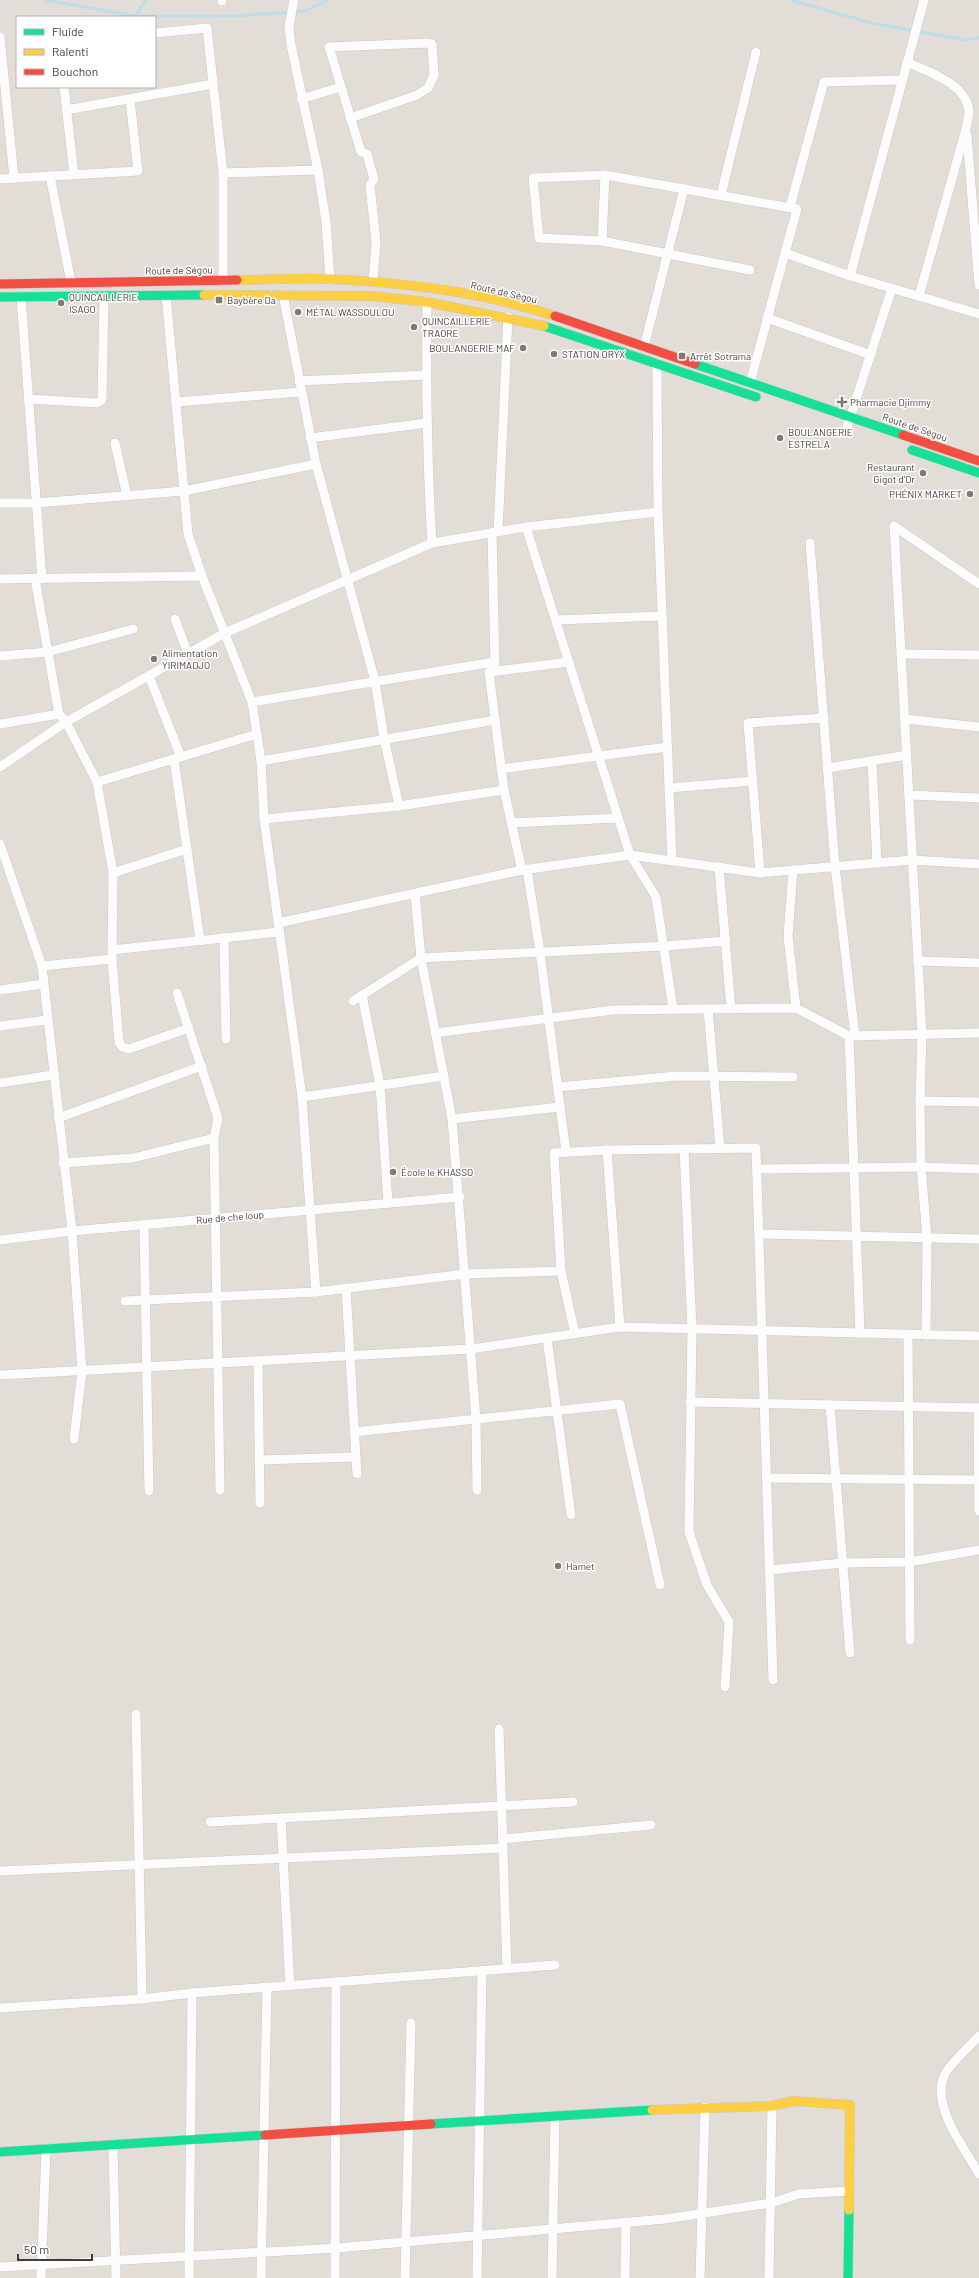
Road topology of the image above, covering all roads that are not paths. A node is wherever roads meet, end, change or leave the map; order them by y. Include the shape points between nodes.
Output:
1 (294, 0) edge
2 (924, 0) edge
3 (156, 33) edge
4 (0, 37) edge
5 (756, 52) dead end
6 (907, 62) junction
7 (902, 80) junction
8 (213, 84) junction
9 (341, 87) junction
10 (64, 88) edge
11 (301, 98) junction
12 (130, 100) junction
13 (66, 110) junction
14 (350, 118) junction
15 (966, 130) junction
16 (318, 170) junction
17 (223, 173) junction
18 (74, 174) junction
19 (975, 174) edge
20 (605, 175) junction
21 (50, 176) junction
22 (14, 178) junction
23 (0, 179) edge
24 (684, 189) junction
25 (721, 195) junction
26 (790, 207) junction
27 (602, 241) junction
28 (785, 253) junction
29 (667, 254) junction
30 (750, 270) dead end
31 (850, 276) junction
32 (330, 279) junction
33 (223, 281) junction
34 (373, 281) junction
35 (71, 282) junction
36 (0, 284) edge
37 (979, 285) edge
38 (892, 288) junction
39 (166, 295) junction
40 (283, 295) junction
41 (104, 296) junction
42 (919, 296) junction
43 (0, 297) edge
44 (21, 297) junction
45 (427, 302) junction
46 (979, 314) edge
47 (508, 317) junction
48 (767, 318) junction
49 (644, 347) junction
50 (871, 355) junction
51 (658, 364) junction
52 (426, 375) junction
53 (299, 381) junction
54 (750, 383) junction
55 (301, 392) junction
56 (28, 399) junction
57 (767, 400) dead end
58 (176, 402) junction
59 (851, 417) junction
60 (427, 423) junction
61 (848, 427) dead end
62 (310, 438) junction
63 (115, 443) dead end
64 (906, 447) dead end
65 (979, 461) edge
66 (316, 464) junction
67 (979, 473) edge
68 (184, 491) junction
69 (127, 496) junction
70 (0, 503) edge
71 (36, 503) junction
72 (658, 512) junction
73 (526, 527) junction
74 (495, 531) junction
75 (432, 543) junction
76 (810, 543) dead end
77 (202, 576) junction
78 (0, 579) edge
79 (39, 579) junction
80 (347, 580) junction
81 (979, 584) edge
82 (662, 616) junction
83 (175, 619) dead end
84 (556, 620) junction
85 (133, 629) dead end
86 (226, 633) junction
87 (48, 652) junction
88 (188, 654) junction
89 (901, 654) junction
90 (979, 655) edge
91 (0, 656) edge
92 (569, 662) junction
93 (495, 667) junction
94 (149, 676) junction
95 (376, 681) junction
96 (252, 702) junction
97 (59, 714) junction
98 (824, 718) junction
99 (905, 719) junction
100 (495, 720) junction
101 (66, 722) junction
102 (0, 724) edge
103 (979, 726) edge
104 (257, 734) junction
105 (384, 738) junction
106 (667, 747) junction
107 (907, 755) junction
108 (599, 756) junction
109 (177, 758) junction
110 (261, 761) junction
111 (872, 761) junction
112 (0, 767) edge
113 (828, 768) junction
114 (501, 769) junction
115 (753, 781) junction
116 (96, 782) junction
117 (669, 788) junction
118 (504, 790) junction
119 (909, 795) junction
120 (979, 798) edge
121 (399, 806) junction
122 (618, 818) junction
123 (264, 819) junction
124 (511, 824) junction
125 (0, 844) edge
126 (187, 849) junction
127 (630, 856) junction
128 (912, 860) junction
129 (672, 861) junction
130 (877, 863) junction
131 (979, 864) edge
132 (835, 866) junction
133 (719, 867) junction
134 (524, 869) junction
135 (793, 870) junction
136 (113, 873) junction
137 (760, 873) junction
138 (415, 894) junction
139 (279, 928) junction
140 (224, 938) junction
141 (200, 940) junction
142 (726, 941) junction
143 (664, 946) junction
144 (540, 952) junction
145 (112, 954) junction
146 (421, 958) junction
147 (918, 961) junction
148 (979, 963) edge
149 (42, 966) junction
150 (44, 984) junction
151 (0, 990) edge
152 (177, 993) dead end
153 (362, 995) junction
154 (353, 1001) dead end
155 (796, 1008) junction
156 (673, 1009) junction
157 (708, 1009) junction
158 (731, 1009) junction
159 (549, 1018) junction
160 (48, 1020) junction
161 (0, 1026) edge
162 (189, 1028) junction
163 (435, 1033) junction
164 (979, 1033) edge
165 (922, 1034) junction
166 (852, 1036) junction
167 (226, 1039) dead end
168 (202, 1066) junction
169 (53, 1075) junction
170 (444, 1076) junction
171 (714, 1076) junction
172 (794, 1077) dead end
173 (0, 1083) edge
174 (380, 1086) junction
175 (558, 1087) junction
176 (302, 1097) junction
177 (920, 1101) junction
178 (979, 1102) edge
179 (560, 1107) junction
180 (58, 1118) junction
181 (452, 1119) junction
182 (214, 1138) junction
183 (720, 1148) junction
184 (684, 1149) junction
185 (606, 1150) junction
186 (566, 1152) junction
187 (63, 1163) junction
188 (921, 1167) junction
189 (853, 1168) junction
190 (757, 1169) junction
191 (979, 1169) edge
192 (460, 1197) junction
193 (388, 1203) junction
194 (312, 1210) junction
195 (215, 1218) junction
196 (144, 1225) junction
197 (72, 1231) junction
198 (759, 1234) junction
199 (856, 1236) junction
200 (927, 1238) junction
201 (979, 1239) edge
202 (0, 1240) edge
203 (561, 1271) junction
204 (465, 1274) junction
205 (346, 1288) junction
206 (316, 1292) junction
207 (216, 1296) junction
208 (146, 1300) junction
209 (124, 1301) dead end
210 (620, 1327) junction
211 (692, 1329) junction
212 (763, 1331) junction
213 (860, 1333) junction
214 (575, 1334) junction
215 (908, 1335) junction
216 (926, 1335) junction
217 (979, 1336) edge
218 (547, 1338) junction
219 (471, 1349) junction
220 (349, 1356) junction
221 (258, 1361) junction
222 (218, 1364) junction
223 (148, 1367) junction
224 (82, 1371) junction
225 (0, 1376) edge
226 (690, 1402) junction
227 (764, 1403) junction
228 (830, 1405) junction
229 (909, 1406) junction
230 (979, 1408) edge
231 (557, 1410) junction
232 (476, 1419) junction
233 (354, 1432) junction
234 (74, 1440) dead end
235 (356, 1457) junction
236 (259, 1460) junction
237 (357, 1474) dead end
238 (767, 1478) junction
239 (836, 1478) junction
240 (909, 1479) junction
241 (979, 1480) edge
242 (220, 1490) dead end
243 (477, 1490) dead end
244 (149, 1491) dead end
245 (260, 1503) dead end
246 (979, 1512) edge
247 (571, 1515) dead end
248 (979, 1550) edge
249 (910, 1562) junction
250 (843, 1564) junction
251 (770, 1570) junction
252 (660, 1585) dead end
253 (910, 1640) dead end
254 (850, 1653) dead end
255 (773, 1680) dead end
256 (725, 1687) dead end
257 (136, 1714) dead end
258 (500, 1729) dead end
259 (572, 1802) dead end
260 (502, 1806) junction
261 (281, 1818) junction
262 (210, 1822) dead end
263 (651, 1825) dead end
264 (503, 1843) junction
265 (283, 1858) junction
266 (139, 1865) junction
267 (0, 1871) edge
268 (555, 1965) dead end
269 (506, 1969) junction
270 (482, 1971) junction
271 (336, 1982) junction
272 (290, 1986) junction
273 (267, 1987) junction
274 (192, 1993) junction
275 (142, 1999) junction
276 (0, 2008) edge
277 (410, 2023) dead end
278 (979, 2036) edge
279 (772, 2106) junction
280 (705, 2107) junction
281 (555, 2117) junction
282 (479, 2121) junction
283 (408, 2126) junction
284 (336, 2130) junction
285 (264, 2135) junction
286 (190, 2140) junction
287 (113, 2145) junction
288 (46, 2149) junction
289 (0, 2152) edge
290 (979, 2174) edge
291 (849, 2191) junction
292 (771, 2203) junction
293 (702, 2212) junction
294 (626, 2222) junction
295 (553, 2229) junction
296 (478, 2235) junction
297 (406, 2242) junction
298 (336, 2248) junction
299 (262, 2252) junction
300 (189, 2256) junction
301 (116, 2260) junction
302 (42, 2264) junction
303 (0, 2267) edge
304 (41, 2278) edge
305 (116, 2278) edge
306 (189, 2278) edge
307 (261, 2278) edge
308 (335, 2278) edge
309 (405, 2278) edge
310 (477, 2278) edge
311 (552, 2278) edge
312 (625, 2278) edge
313 (700, 2278) edge
314 (768, 2278) edge
315 (848, 2278) edge

1 - 11 street via 290,18 291,46
2 - 6 street
3 - 8 street via 207,28
4 - 22 street
5 - 25 street
6 - 7 street
6 - 15 street via 949,82 965,98 969,111
7 - 26 street via 824,82
7 - 31 street
8 - 12 street
8 - 17 street
9 - 11 street
9 - 14 street
9 - 14 street via 329,47 428,42 432,44 434,75 428,88 417,95
10 - 13 street
11 - 16 street
12 - 13 street
12 - 18 street via 138,171
13 - 18 street
14 - 34 street via 361,152 367,154 374,179 370,186 376,242
15 - 19 street
15 - 42 street
16 - 17 street
16 - 32 street via 326,222
17 - 33 street
18 - 21 street
19 - 37 street
20 - 24 street
20 - 27 street
20 - 27 street via 533,178 539,238
21 - 22 street
21 - 35 street
22 - 23 street
24 - 25 street
24 - 29 street
25 - 26 street
26 - 28 street via 797,209
27 - 29 street
28 - 31 street
28 - 48 street
29 - 30 street
29 - 49 street
31 - 38 street
32 - 33 main road, Route de Ségou
32 - 34 main road, Route de Ségou
33 - 35 main road, Route de Ségou
34 - 49 main road, Route de Ségou via 430,287 533,309
35 - 36 main road, Route de Ségou
38 - 42 street
38 - 50 street
39 - 40 main road
39 - 41 main road
39 - 58 street
40 - 45 main road via 372,296
40 - 53 street
41 - 44 main road
41 - 56 street via 102,400 97,403
42 - 46 street
43 - 44 main road
44 - 56 street
45 - 47 main road
45 - 52 street
47 - 51 main road
47 - 74 street
48 - 50 street
48 - 54 street
49 - 54 main road, Route de Ségou
50 - 59 street
51 - 57 main road
51 - 72 street
52 - 53 street
52 - 60 street
53 - 55 street
54 - 59 main road, Route de Ségou
55 - 58 street
55 - 62 street
56 - 71 street
58 - 68 street
59 - 61 street
59 - 65 main road, Route de Ségou
60 - 62 street
60 - 75 street
62 - 66 street
63 - 69 street
64 - 67 main road
66 - 68 street
66 - 80 street
68 - 69 street
68 - 77 street via 188,534
69 - 71 street
70 - 71 street
71 - 79 street
72 - 73 street
72 - 82 street
73 - 74 street
73 - 84 street
74 - 75 street
74 - 93 street
75 - 80 street
76 - 98 street
77 - 79 street
77 - 86 street
78 - 79 street
79 - 87 street
80 - 86 street
80 - 95 street
81 - 89 street via 894,526
82 - 84 street
82 - 106 street
83 - 88 street
84 - 92 street
85 - 87 street
86 - 88 street
86 - 96 street
87 - 91 street
87 - 97 street
88 - 94 street
89 - 90 street
89 - 99 street
92 - 93 street
92 - 108 street
93 - 95 street
93 - 100 street via 489,672
94 - 101 street
94 - 109 street
95 - 96 street
95 - 105 street
96 - 104 street
97 - 101 street
97 - 102 street
98 - 113 street
98 - 115 street via 748,723
99 - 103 street
99 - 107 street
100 - 105 street
100 - 114 street
101 - 112 street
101 - 116 street
104 - 109 street
104 - 110 street
105 - 110 street
105 - 121 street
106 - 108 street
106 - 117 street
107 - 111 street
107 - 119 street
108 - 114 street
108 - 122 street
109 - 116 street
109 - 126 street
110 - 123 street
111 - 113 street
111 - 130 street
113 - 132 street
114 - 118 street
115 - 117 street
115 - 137 street
116 - 136 street
117 - 129 street
118 - 121 street
118 - 124 street
119 - 120 street
119 - 128 street
121 - 123 street
122 - 124 street
122 - 127 street
123 - 139 street
124 - 134 street
125 - 149 street
126 - 136 street
126 - 141 street
127 - 129 street
127 - 134 street
127 - 143 street via 656,897
128 - 130 street
128 - 131 street
128 - 147 street
129 - 133 street
130 - 132 street
132 - 135 street
132 - 166 street
133 - 137 street
133 - 142 street
134 - 138 street
134 - 144 street
135 - 137 street
135 - 155 street via 788,936
136 - 145 street
138 - 139 street
138 - 146 street
139 - 140 street
139 - 176 street
140 - 141 street
140 - 167 street
141 - 145 street
142 - 143 street
142 - 158 street
143 - 144 street
143 - 156 street
144 - 146 street
144 - 159 street
145 - 149 street
145 - 162 street via 119,1042 122,1047 129,1049
146 - 153 street
146 - 163 street
147 - 148 street
147 - 165 street
149 - 150 street
150 - 151 street
150 - 160 street
152 - 162 street
153 - 154 street
153 - 174 street
155 - 158 street
155 - 166 street
156 - 157 street
156 - 159 street via 613,1010
157 - 158 street
157 - 171 street
159 - 163 street
159 - 175 street
160 - 161 street
160 - 169 street
162 - 168 street
163 - 170 street
164 - 165 street
165 - 166 street
165 - 177 street
166 - 189 street
168 - 180 street
168 - 182 street via 217,1111
169 - 173 street
169 - 180 street
170 - 174 street
170 - 181 street
171 - 172 street
171 - 175 street via 677,1076
171 - 183 street
174 - 176 street
174 - 193 street
175 - 179 street
176 - 194 street
177 - 178 street
177 - 188 street
179 - 181 street
179 - 186 street
180 - 187 street
181 - 192 street
182 - 187 street via 133,1158
182 - 195 street
183 - 184 street
183 - 190 street via 756,1148
184 - 185 street
184 - 211 street
185 - 186 street
185 - 210 street
186 - 203 street via 554,1153
187 - 197 street
188 - 189 street
188 - 191 street
188 - 200 street
189 - 190 street
189 - 199 street
190 - 198 street
192 - 193 street, Rue de che loup
192 - 204 street
193 - 194 street, Rue de che loup
194 - 195 street, Rue de che loup
194 - 206 street
195 - 196 street, Rue de che loup
195 - 207 street
196 - 197 street, Rue de che loup
196 - 208 street
197 - 202 street, Rue de che loup
197 - 224 street
198 - 199 street
198 - 212 street
199 - 200 street
199 - 213 street
200 - 201 street
200 - 216 street
203 - 204 street
203 - 214 street
204 - 205 street
204 - 219 street
205 - 206 street
205 - 220 street
206 - 207 street
207 - 208 street
207 - 222 street
208 - 209 street
208 - 223 street
210 - 211 street
210 - 214 street
211 - 212 street
211 - 226 street
212 - 213 street
212 - 227 street
213 - 215 street
214 - 218 street
215 - 216 street
215 - 229 street
216 - 217 street
218 - 219 street
218 - 231 street
219 - 220 street
219 - 232 street
220 - 221 street
220 - 233 street
221 - 222 street
221 - 236 street
222 - 223 street
222 - 242 street
223 - 224 street
223 - 244 street
224 - 225 street
224 - 234 street
226 - 227 street
226 - 256 street via 689,1532 707,1584 729,1622
227 - 228 street
227 - 238 street
228 - 229 street
228 - 239 street
229 - 230 street
229 - 240 street
230 - 241 street
231 - 232 street
231 - 247 street
231 - 252 street via 620,1404
232 - 233 street
232 - 243 street
233 - 235 street
235 - 236 street
235 - 237 street
236 - 245 street
238 - 239 street
238 - 251 street
239 - 240 street
239 - 250 street
240 - 241 street
240 - 249 street
241 - 246 street
248 - 249 street
249 - 250 street
249 - 253 street
250 - 251 street
250 - 254 street
251 - 255 street
257 - 266 street
258 - 260 street
259 - 260 street
260 - 261 street
260 - 264 street
261 - 262 street
261 - 265 street
263 - 264 street
264 - 265 street
264 - 269 street
265 - 266 street
265 - 272 street
266 - 267 street
266 - 275 street
268 - 269 street
269 - 270 street
270 - 271 street
270 - 282 street
271 - 272 street
271 - 284 street
272 - 273 street
273 - 274 street
273 - 285 street
274 - 275 street
274 - 286 street
275 - 276 street
277 - 283 street
278 - 290 street via 944,2074 940,2086 944,2112
279 - 280 main road
279 - 291 main road via 794,2101 850,2105
279 - 292 street
280 - 281 main road
280 - 293 street
281 - 282 main road
281 - 295 street
282 - 283 main road
282 - 296 street
283 - 284 main road
283 - 297 street
284 - 285 main road
284 - 298 street
285 - 286 main road
285 - 299 street
286 - 287 main road
286 - 300 street
287 - 288 main road
287 - 301 street
288 - 289 main road
288 - 302 street
291 - 292 street via 799,2194
291 - 315 main road
292 - 293 street
292 - 314 street
293 - 294 street
293 - 313 street
294 - 295 street
294 - 312 street
295 - 296 street
295 - 311 street
296 - 297 street
296 - 310 street
297 - 298 street
297 - 309 street
298 - 299 street
298 - 308 street
299 - 300 street
299 - 307 street
300 - 301 street
300 - 306 street
301 - 302 street
301 - 305 street
302 - 303 street
302 - 304 street

